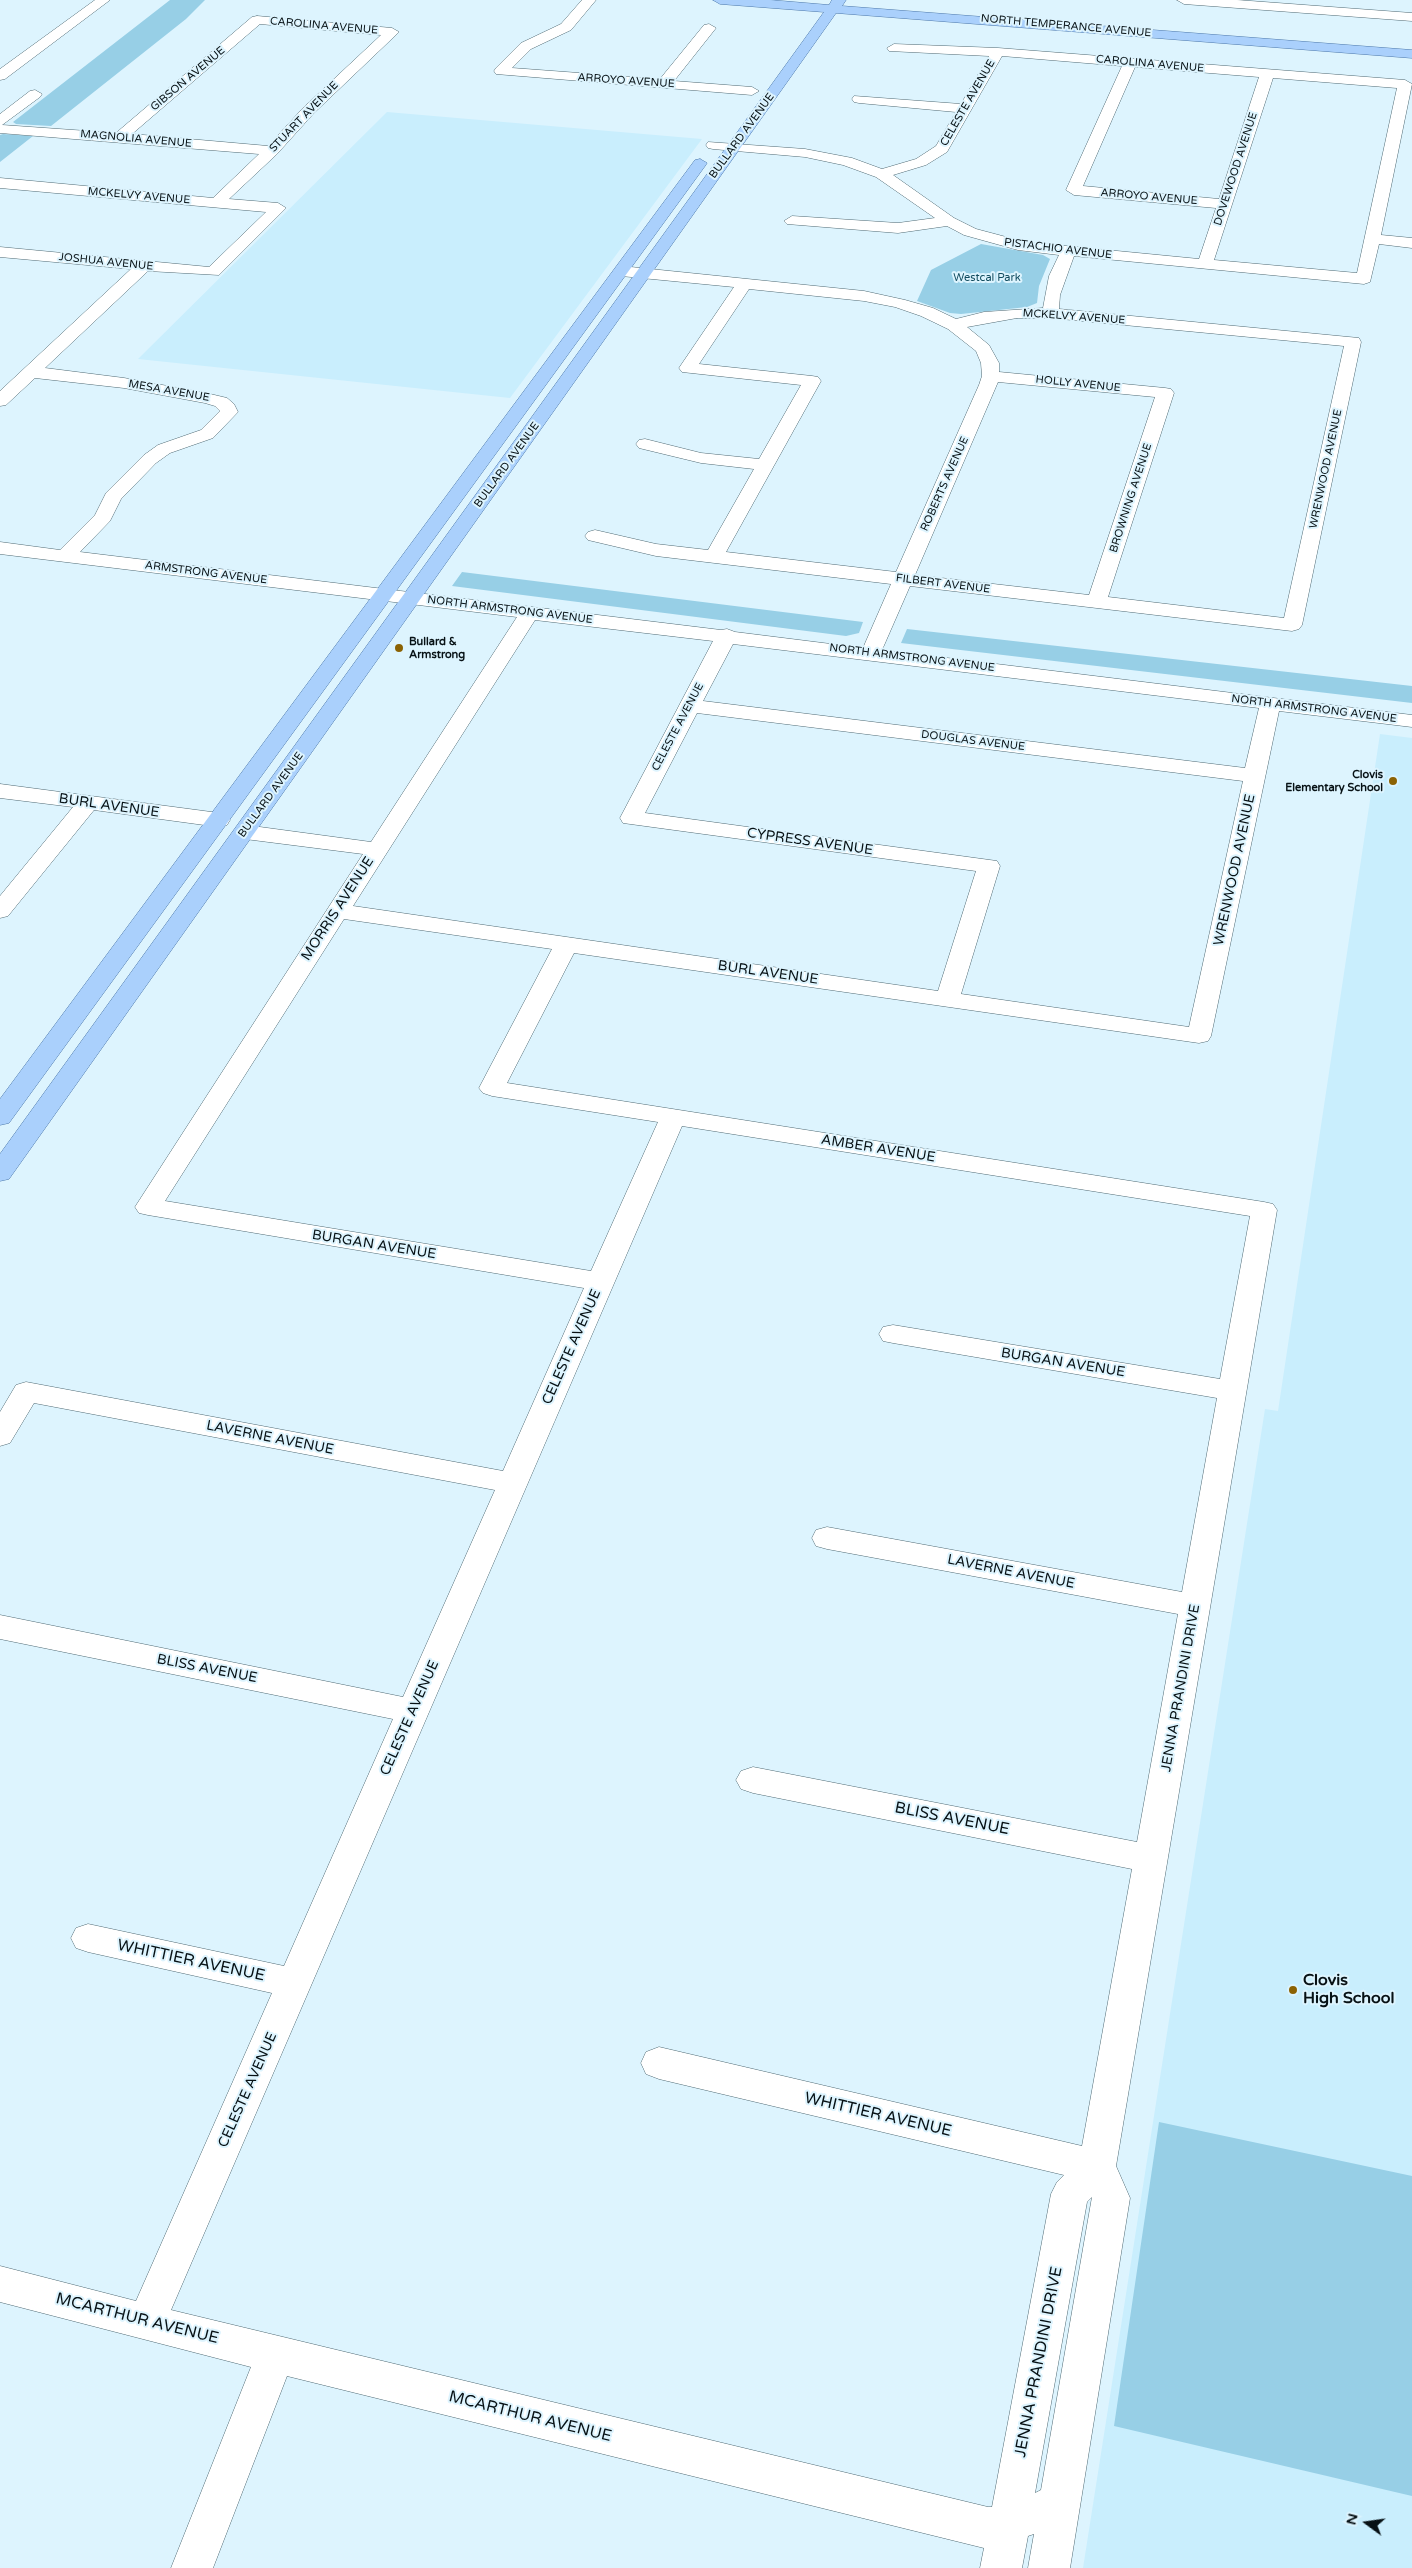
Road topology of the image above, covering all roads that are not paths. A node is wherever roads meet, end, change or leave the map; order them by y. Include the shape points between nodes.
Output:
1 (103, 0) edge
2 (589, 0) edge
3 (720, 0) edge
4 (1184, 0) edge
5 (817, 2) edge
6 (837, 3) edge
7 (1298, 4) edge
8 (1412, 18) edge
9 (257, 20) joint
10 (709, 28) dead end
11 (392, 32) joint
12 (1412, 47) edge
13 (894, 48) dead end
14 (998, 52) junction
15 (1412, 54) edge
16 (1130, 63) junction
17 (1267, 74) junction
18 (0, 76) edge
19 (664, 84) junction
20 (752, 91) junction
21 (18, 92) dead end
22 (859, 99) dead end
23 (964, 109) junction
24 (755, 117) junction
25 (0, 121) edge
26 (0, 129) edge
27 (120, 137) junction
28 (713, 145) junction
29 (734, 147) junction
30 (272, 151) junction
31 (881, 174) junction
32 (0, 183) edge
33 (216, 203) junction
34 (1225, 204) junction
35 (792, 221) dead end
36 (948, 221) junction
37 (1373, 239) junction
38 (1412, 243) edge
39 (0, 252) edge
40 (1068, 252) junction
41 (1205, 264) junction
42 (144, 266) junction
43 (621, 271) junction
44 (212, 272) joint
45 (644, 274) junction
46 (744, 284) junction
47 (1051, 314) junction
48 (954, 324) junction
49 (1353, 342) joint
50 (31, 372) junction
51 (991, 376) junction
52 (1165, 393) joint
53 (0, 401) edge
54 (645, 444) dead end
55 (764, 465) junction
56 (595, 536) dead end
57 (0, 548) edge
58 (66, 555) junction
59 (714, 558) junction
60 (902, 579) junction
61 (384, 594) junction
62 (412, 598) junction
63 (1096, 602) junction
64 (530, 612) junction
65 (1292, 625) joint
66 (727, 635) junction
67 (871, 653) junction
68 (1270, 704) junction
69 (689, 706) junction
70 (1412, 721) edge
71 (1256, 776) junction
72 (0, 791) edge
73 (88, 803) junction
74 (631, 818) joint
75 (219, 820) junction
76 (245, 832) junction
77 (376, 850) junction
78 (0, 910) edge
79 (336, 911) junction
80 (179, 922) junction
81 (567, 944) junction
82 (947, 1000) junction
83 (1199, 1036) joint
84 (4, 1106) edge
85 (673, 1116) junction
86 (0, 1173) edge
87 (148, 1207) joint
88 (1264, 1210) joint
89 (601, 1282) junction
90 (893, 1334) dead end
91 (1233, 1391) junction
92 (0, 1436) edge
93 (513, 1483) junction
94 (827, 1538) dead end
95 (1195, 1606) junction
96 (0, 1627) edge
97 (413, 1711) junction
98 (753, 1780) dead end
99 (1151, 1859) junction
100 (88, 1938) dead end
101 (294, 1984) junction
102 (659, 2063) dead end
103 (1098, 2166) junction
104 (0, 2284) edge
105 (147, 2320) junction
106 (276, 2355) junction
107 (1059, 2504) junction
108 (1009, 2523) junction
109 (192, 2568) edge
110 (1001, 2568) edge
111 (1049, 2568) edge

1 - 18 street
2 - 19 street, ARROYO AVENUE via 566,27 526,46 501,71
3 - 5 main road, NORTH TEMPERANCE AVENUE
4 - 7 street
5 - 6 main road, NORTH TEMPERANCE AVENUE
5 - 20 main road, BULLARD AVENUE
6 - 12 main road, NORTH TEMPERANCE AVENUE
6 - 15 main road, NORTH TEMPERANCE AVENUE
6 - 24 main road, BULLARD AVENUE
7 - 8 street
9 - 11 street, CAROLINA AVENUE
9 - 27 street, GIBSON AVENUE
10 - 19 street
11 - 30 street, STUART AVENUE via 309,110
13 - 14 street, CAROLINA AVENUE
14 - 16 street, CAROLINA AVENUE
14 - 23 street, CELESTE AVENUE
16 - 17 street, CAROLINA AVENUE
16 - 34 street, ARROYO AVENUE via 1074,190
17 - 34 street, DOVEWOOD AVENUE
17 - 37 street, CAROLINA AVENUE via 1405,84
19 - 20 street, ARROYO AVENUE
20 - 24 main road via 759,94 751,109
20 - 28 main road, BULLARD AVENUE
21 - 25 street via 35,94
22 - 23 street
23 - 31 street, CELESTE AVENUE via 947,143 935,156
24 - 29 main road, BULLARD AVENUE
26 - 27 street, MAGNOLIA AVENUE
27 - 30 street, MAGNOLIA AVENUE
28 - 29 street, PISTACHIO AVENUE
28 - 43 main road, BULLARD AVENUE
29 - 31 street, PISTACHIO AVENUE via 825,156
29 - 45 main road, BULLARD AVENUE
30 - 33 street, STUART AVENUE
31 - 36 street, PISTACHIO AVENUE
32 - 33 street, MCKELVY AVENUE
33 - 44 street, MCKELVY AVENUE via 278,208
34 - 41 street, DOVEWOOD AVENUE
35 - 36 street via 898,228
36 - 40 street, PISTACHIO AVENUE via 994,240
37 - 38 street
37 - 41 street, PISTACHIO AVENUE via 1364,279
39 - 42 street, JOSHUA AVENUE
40 - 41 street, PISTACHIO AVENUE
40 - 47 street via 1055,282
42 - 44 street, JOSHUA AVENUE
42 - 50 street
43 - 45 street
43 - 61 main road, BULLARD AVENUE
45 - 46 street
45 - 62 main road, BULLARD AVENUE
46 - 48 street via 864,296 927,312
46 - 55 street via 688,368 812,381
47 - 48 street, MCKELVY AVENUE via 992,316
47 - 49 street, MCKELVY AVENUE
48 - 51 street via 983,349 990,363
49 - 65 street, WRENWOOD AVENUE
50 - 53 street
50 - 58 street, MESA AVENUE via 124,383 206,398 221,402 229,412 207,434 156,454 113,497 103,517
51 - 52 street, HOLLY AVENUE
51 - 60 street, ROBERTS AVENUE
52 - 63 street, BROWNING AVENUE
54 - 55 street via 701,458
55 - 59 street
56 - 59 street, FILBERT AVENUE via 656,550
57 - 58 street, ARMSTRONG AVENUE
58 - 61 street, ARMSTRONG AVENUE
59 - 60 street, FILBERT AVENUE
60 - 63 street, FILBERT AVENUE
60 - 67 street, ROBERTS AVENUE
61 - 62 street, ARMSTRONG AVENUE
61 - 75 main road, BULLARD AVENUE
62 - 64 street, NORTH ARMSTRONG AVENUE
62 - 76 main road, BULLARD AVENUE
63 - 65 street, FILBERT AVENUE
64 - 66 street, NORTH ARMSTRONG AVENUE
64 - 77 street, MORRIS AVENUE
66 - 67 street, NORTH ARMSTRONG AVENUE
66 - 69 street, CELESTE AVENUE
67 - 68 street, NORTH ARMSTRONG AVENUE
68 - 70 street, NORTH ARMSTRONG AVENUE
68 - 71 street, WRENWOOD AVENUE
69 - 71 street, DOUGLAS AVENUE
69 - 74 street, CELESTE AVENUE
71 - 83 street, WRENWOOD AVENUE
72 - 73 street, BURL AVENUE
73 - 75 street, BURL AVENUE
73 - 78 street
74 - 82 street, CYPRESS AVENUE via 988,866
75 - 80 main road, BULLARD AVENUE via 224,825 224,834 194,881
75 - 84 main road, BULLARD AVENUE
76 - 77 street
76 - 80 main road, BULLARD AVENUE
77 - 79 street, MORRIS AVENUE
79 - 81 street, BURL AVENUE
79 - 87 street, MORRIS AVENUE
80 - 86 main road, BULLARD AVENUE
81 - 82 street, BURL AVENUE
81 - 85 street, AMBER AVENUE via 492,1088
82 - 83 street, BURL AVENUE
85 - 88 street, AMBER AVENUE
85 - 89 street, CELESTE AVENUE
87 - 89 street, BURGAN AVENUE
88 - 91 street, JENNA PRANDINI DRIVE
89 - 93 street, CELESTE AVENUE
90 - 91 street, BURGAN AVENUE
91 - 95 street, JENNA PRANDINI DRIVE
92 - 93 street, LAVERNE AVENUE via 26,1392
93 - 97 street, CELESTE AVENUE
94 - 95 street, LAVERNE AVENUE
95 - 99 street, JENNA PRANDINI DRIVE
96 - 97 street, BLISS AVENUE
97 - 101 street, CELESTE AVENUE
98 - 99 street, BLISS AVENUE
99 - 103 street, JENNA PRANDINI DRIVE
100 - 101 street, WHITTIER AVENUE
101 - 105 street, CELESTE AVENUE
102 - 103 street, WHITTIER AVENUE
103 - 107 street via 1111,2198
103 - 108 street, JENNA PRANDINI DRIVE via 1070,2194
104 - 105 street, MCARTHUR AVENUE
105 - 106 street, MCARTHUR AVENUE
106 - 108 street, MCARTHUR AVENUE via 988,2528
106 - 109 street
107 - 108 street, MCARTHUR AVENUE
107 - 111 street
108 - 110 street, JENNA PRANDINI DRIVE

